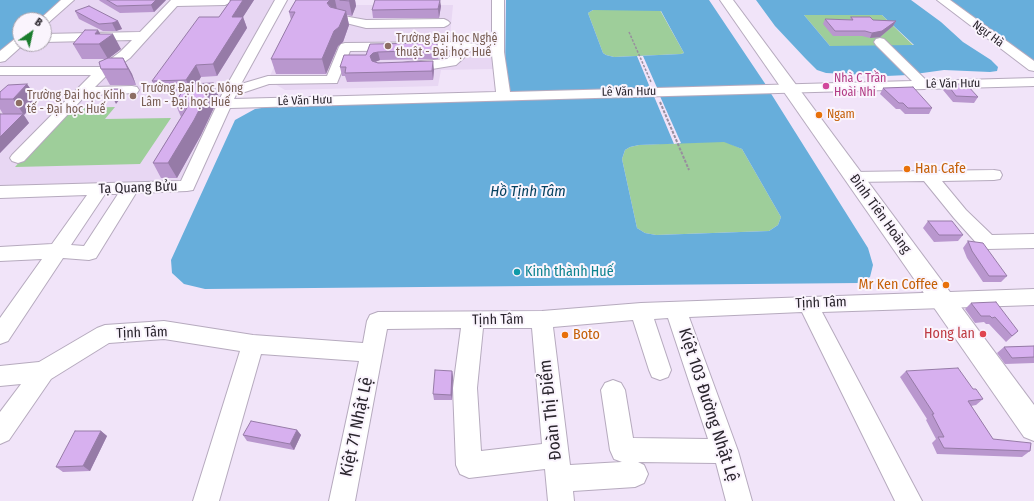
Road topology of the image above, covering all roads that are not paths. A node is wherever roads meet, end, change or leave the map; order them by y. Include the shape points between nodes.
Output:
1 (68, 0) edge
2 (498, 0) edge
3 (726, 0) edge
4 (943, 0) edge
5 (285, 1) edge
6 (176, 2) edge
7 (225, 2) dead end
8 (52, 14) edge
9 (338, 18) edge
10 (360, 22) junction
11 (143, 36) junction
12 (52, 38) edge
13 (880, 42) dead end
14 (440, 46) junction
15 (463, 46) junction
16 (351, 47) junction
17 (12, 48) edge
18 (498, 52) junction
19 (0, 58) edge
20 (1009, 60) dead end
21 (395, 66) edge
22 (1034, 67) edge
23 (0, 71) edge
24 (103, 71) junction
25 (1034, 82) edge
26 (923, 85) junction
27 (790, 88) junction
28 (132, 90) dead end
29 (83, 91) junction
30 (503, 95) junction
31 (227, 98) junction
32 (18, 158) dead end
33 (929, 176) junction
34 (994, 176) dead end
35 (853, 177) junction
36 (130, 189) junction
37 (99, 190) junction
38 (6, 191) edge
39 (0, 205) edge
40 (1034, 241) edge
41 (58, 251) junction
42 (0, 254) edge
43 (1034, 297) edge
44 (942, 299) junction
45 (808, 304) junction
46 (676, 310) junction
47 (641, 311) junction
48 (542, 319) junction
49 (473, 320) junction
50 (0, 335) edge
51 (253, 344) junction
52 (372, 353) junction
53 (660, 370) dead end
54 (43, 372) junction
55 (0, 376) edge
56 (613, 390) dead end
57 (1, 428) edge
58 (1034, 428) edge
59 (725, 451) junction
60 (636, 474) dead end
61 (558, 478) edge
62 (206, 501) edge
63 (342, 501) edge
64 (740, 501) edge
65 (909, 501) edge

1 - 8 street
2 - 18 street
3 - 27 main road, Đinh Tiên Hoàng
4 - 22 street, Ngự Hà
5 - 31 street, Tạ Quang Bửu
6 - 7 street
6 - 11 street
9 - 10 street
10 - 14 street via 445,19
10 - 16 street
11 - 12 street
11 - 24 street via 125,55
13 - 26 street
14 - 15 street
14 - 16 street
15 - 18 street
15 - 21 street via 463,52 451,62
16 - 31 street via 332,80 268,80
17 - 19 street
18 - 30 street
20 - 25 street
23 - 24 street
24 - 29 street
25 - 26 street, Lê Văn Hưu
26 - 27 street, Lê Văn Hưu
27 - 30 street, Lê Văn Hưu
27 - 35 main road, Đinh Tiên Hoàng
28 - 29 street
29 - 32 street
30 - 31 street, Lê Văn Hưu
31 - 36 street, Tạ Quang Bửu via 187,186
33 - 34 street
33 - 35 street
33 - 40 street via 987,242
35 - 44 main road, Đinh Tiên Hoàng
36 - 37 street, Tạ Quang Bửu
36 - 41 street via 89,253
37 - 38 street, Tạ Quang Bửu
37 - 41 street
38 - 39 street
41 - 42 street
41 - 50 street
43 - 44 street, Tịnh Tâm
44 - 45 street, Tịnh Tâm
44 - 58 main road, Đinh Tiên Hoàng
45 - 46 street, Tịnh Tâm
45 - 65 street
46 - 47 street, Tịnh Tâm
46 - 59 street, Kiệt 103 Đường Nhật Lệ
47 - 48 street, Tịnh Tâm
47 - 53 street
48 - 49 street, Tịnh Tâm
48 - 61 street, Đoàn Thị Điểm
49 - 52 street, Tịnh Tâm via 378,321
49 - 61 street via 465,388 469,465
51 - 52 street, Tịnh Tâm
51 - 54 street, Tịnh Tâm via 164,330 105,334
51 - 62 street
52 - 63 street, Kiệt 71 Nhật Lệ
54 - 55 street, Tịnh Tâm
54 - 57 street
56 - 59 street via 623,450
59 - 64 street, Kiệt 103 Đường Nhật Lệ
60 - 61 street

